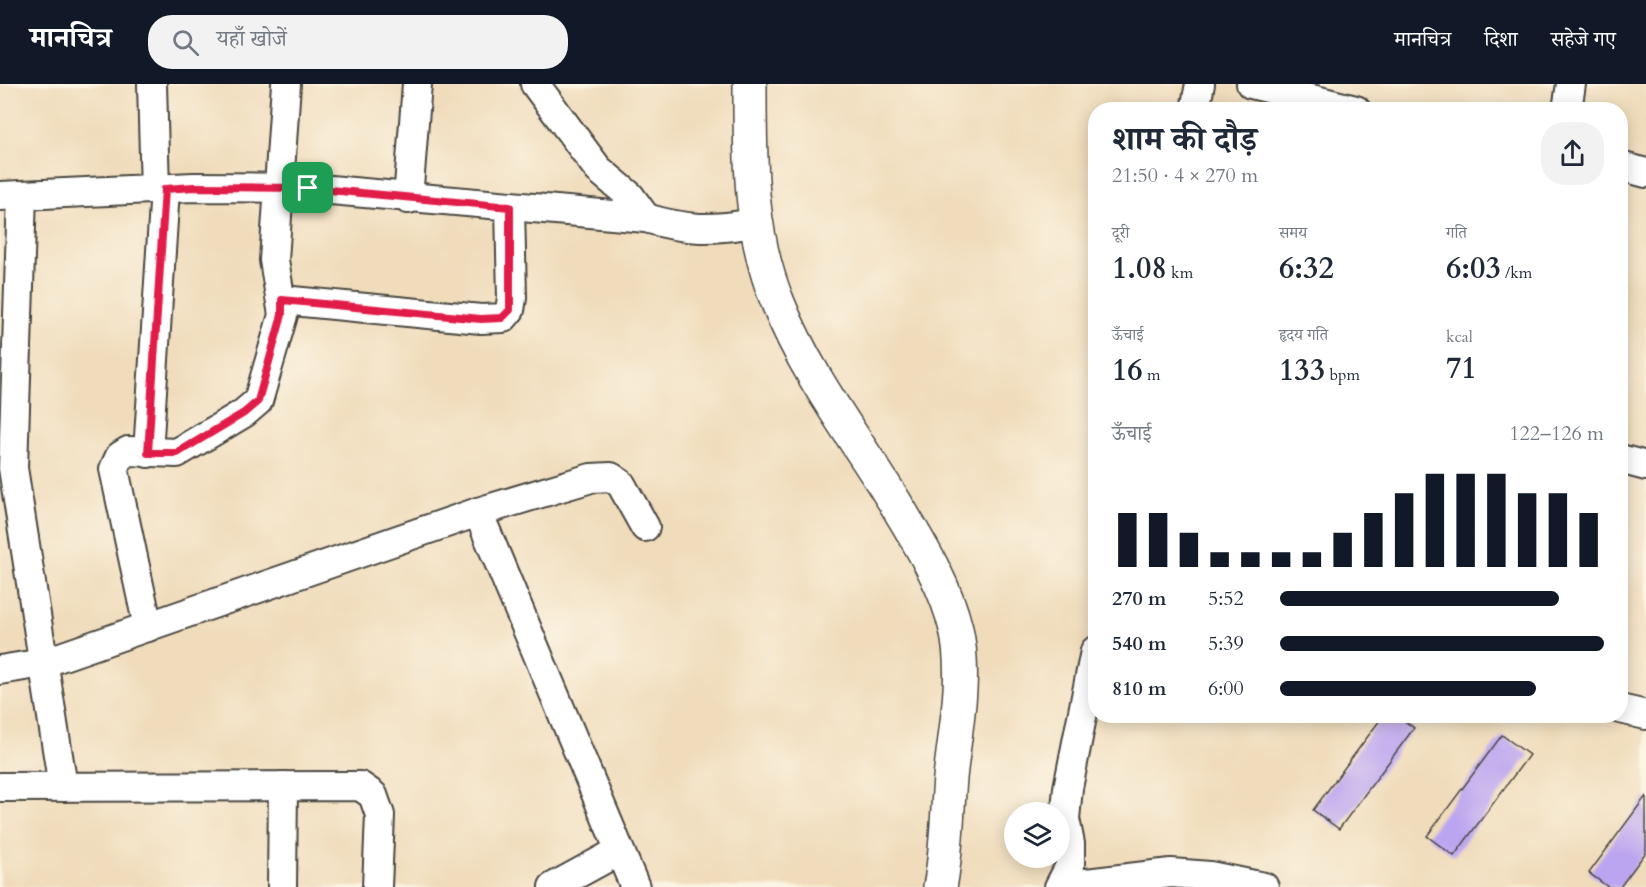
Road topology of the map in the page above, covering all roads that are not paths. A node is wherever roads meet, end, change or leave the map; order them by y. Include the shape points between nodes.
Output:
1 (152, 84) edge
2 (286, 84) edge
3 (417, 84) edge
4 (535, 84) edge
5 (750, 84) edge
6 (1200, 84) edge
7 (1251, 84) edge
8 (1570, 84) edge
9 (1197, 102) edge
10 (1324, 102) edge
11 (1568, 102) edge
12 (1628, 168) edge
13 (1646, 173) edge
14 (278, 188) junction
15 (160, 189) junction
16 (11, 195) edge
17 (408, 199) junction
18 (510, 207) junction
19 (646, 218) junction
20 (755, 222) junction
21 (282, 300) junction
22 (148, 453) junction
23 (6, 454) edge
24 (1628, 461) edge
25 (1646, 466) edge
26 (478, 512) junction
27 (645, 527) dead end
28 (148, 627) junction
29 (44, 663) junction
30 (0, 670) edge
31 (1088, 687) edge
32 (1628, 711) edge
33 (1646, 715) edge
34 (283, 786) junction
35 (0, 787) edge
36 (63, 787) junction
37 (619, 851) junction
38 (1060, 886) edge
39 (282, 887) edge
40 (377, 887) edge
41 (553, 887) edge
42 (635, 887) edge
43 (940, 887) edge
44 (1264, 887) edge

1 - 15 street
2 - 14 street
3 - 17 street
4 - 19 street via 598,170 630,196
5 - 20 street via 750,170
6 - 9 street
7 - 10 street
8 - 11 street
12 - 13 street
14 - 15 street
14 - 17 street
14 - 21 street via 274,260
15 - 16 street
15 - 22 street
16 - 23 street
17 - 18 street
18 - 19 street
18 - 21 street via 512,298 510,310 502,318
19 - 20 street via 689,229 712,230
20 - 43 street via 761,257 778,304 835,408 930,560 956,631 960,665 958,703
21 - 22 street via 282,315 258,401 177,453
22 - 28 street via 128,451 120,456 114,469
23 - 29 street
24 - 25 street
26 - 27 street via 603,476 621,484
26 - 28 street
26 - 37 street
28 - 29 street
29 - 30 street
29 - 36 street
31 - 38 street via 1068,788 1065,819 1070,866
32 - 33 street
34 - 36 street
34 - 39 street
34 - 40 street via 360,786 373,795 380,815
35 - 36 street
37 - 41 street
37 - 42 street
38 - 44 street via 1171,873

